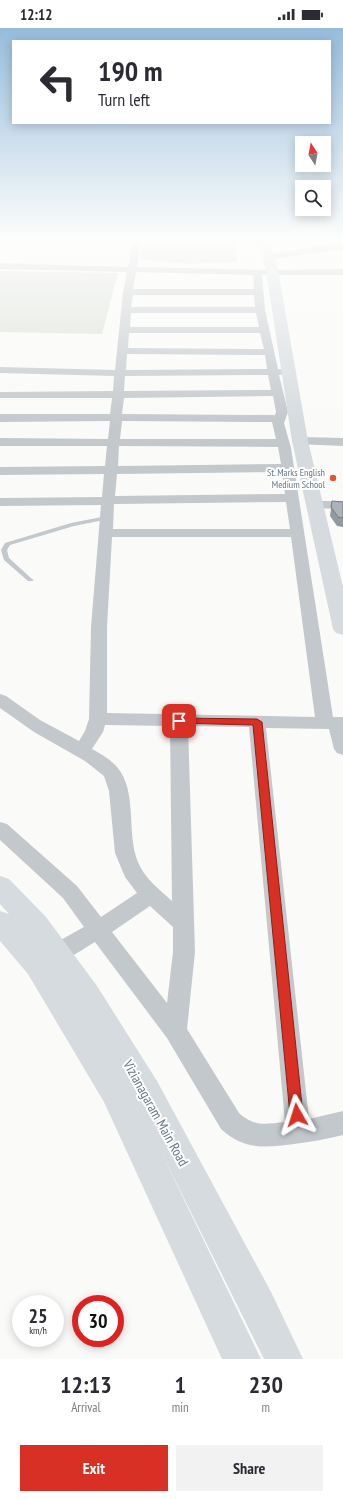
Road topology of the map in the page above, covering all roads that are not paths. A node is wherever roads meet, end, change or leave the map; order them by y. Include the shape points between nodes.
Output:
1 (127, 302) edge
2 (260, 302) edge
3 (270, 302) edge
4 (127, 310) junction
5 (260, 310) junction
6 (125, 330) junction
7 (264, 330) junction
8 (123, 351) junction
9 (270, 352) junction
10 (0, 370) edge
11 (281, 372) junction
12 (121, 373) junction
13 (278, 393) junction
14 (119, 394) junction
15 (0, 395) edge
16 (0, 418) edge
17 (117, 418) junction
18 (278, 419) junction
19 (300, 441) junction
20 (0, 442) edge
21 (343, 442) edge
22 (114, 443) junction
23 (283, 443) junction
24 (287, 468) junction
25 (112, 469) junction
26 (0, 471) edge
27 (292, 498) junction
28 (108, 501) junction
29 (0, 502) edge
30 (314, 505) junction
31 (343, 505) edge
32 (107, 518) junction
33 (106, 533) junction
34 (297, 533) junction
35 (30, 580) dead end
36 (343, 629) edge
37 (0, 700) edge
38 (98, 719) junction
39 (179, 721) junction
40 (257, 722) junction
41 (335, 723) edge
42 (343, 749) edge
43 (81, 752) junction
44 (0, 829) edge
45 (0, 886) edge
46 (152, 894) junction
47 (0, 922) edge
48 (183, 923) junction
49 (100, 929) junction
50 (56, 953) junction
51 (175, 1031) junction
52 (343, 1124) edge
53 (298, 1131) junction
54 (242, 1359) edge
55 (284, 1359) edge

1 - 4 street
2 - 5 street
3 - 11 main road
4 - 5 street
4 - 6 street
5 - 7 street
6 - 7 street
6 - 8 street
7 - 9 street
8 - 9 street
8 - 12 street
9 - 11 street
10 - 12 street
11 - 12 street
11 - 13 street
11 - 19 main road
12 - 14 street
13 - 14 street
13 - 18 street via 282,412
14 - 15 street
14 - 17 street
16 - 17 street
17 - 18 street
17 - 22 street
18 - 23 street
19 - 21 street
19 - 30 main road
20 - 22 street
22 - 23 street
22 - 25 street
23 - 24 street
24 - 25 street
24 - 27 street
25 - 26 street
25 - 28 street
27 - 28 street
27 - 34 street
28 - 29 street
28 - 32 street
30 - 31 street
30 - 36 main road
32 - 33 street
32 - 35 lane via 73,524 7,544 4,550 6,559
33 - 34 street
33 - 38 street via 99,626
34 - 41 street
37 - 43 street
38 - 39 street
38 - 43 street via 94,732
39 - 40 street
39 - 48 street
40 - 41 street
40 - 53 street
41 - 42 street
43 - 46 street via 112,772 128,863 138,881
44 - 49 street via 70,892
45 - 50 main road, Vizianagaram Main Road via 36,925
46 - 48 street
46 - 49 street
47 - 54 main road, Vizianagaram Main Road via 38,966 115,1092
48 - 51 street via 182,971
49 - 50 street
49 - 51 street
50 - 55 main road, Vizianagaram Main Road via 87,995 146,1091
51 - 53 street via 230,1121 240,1130 266,1136
52 - 53 street

